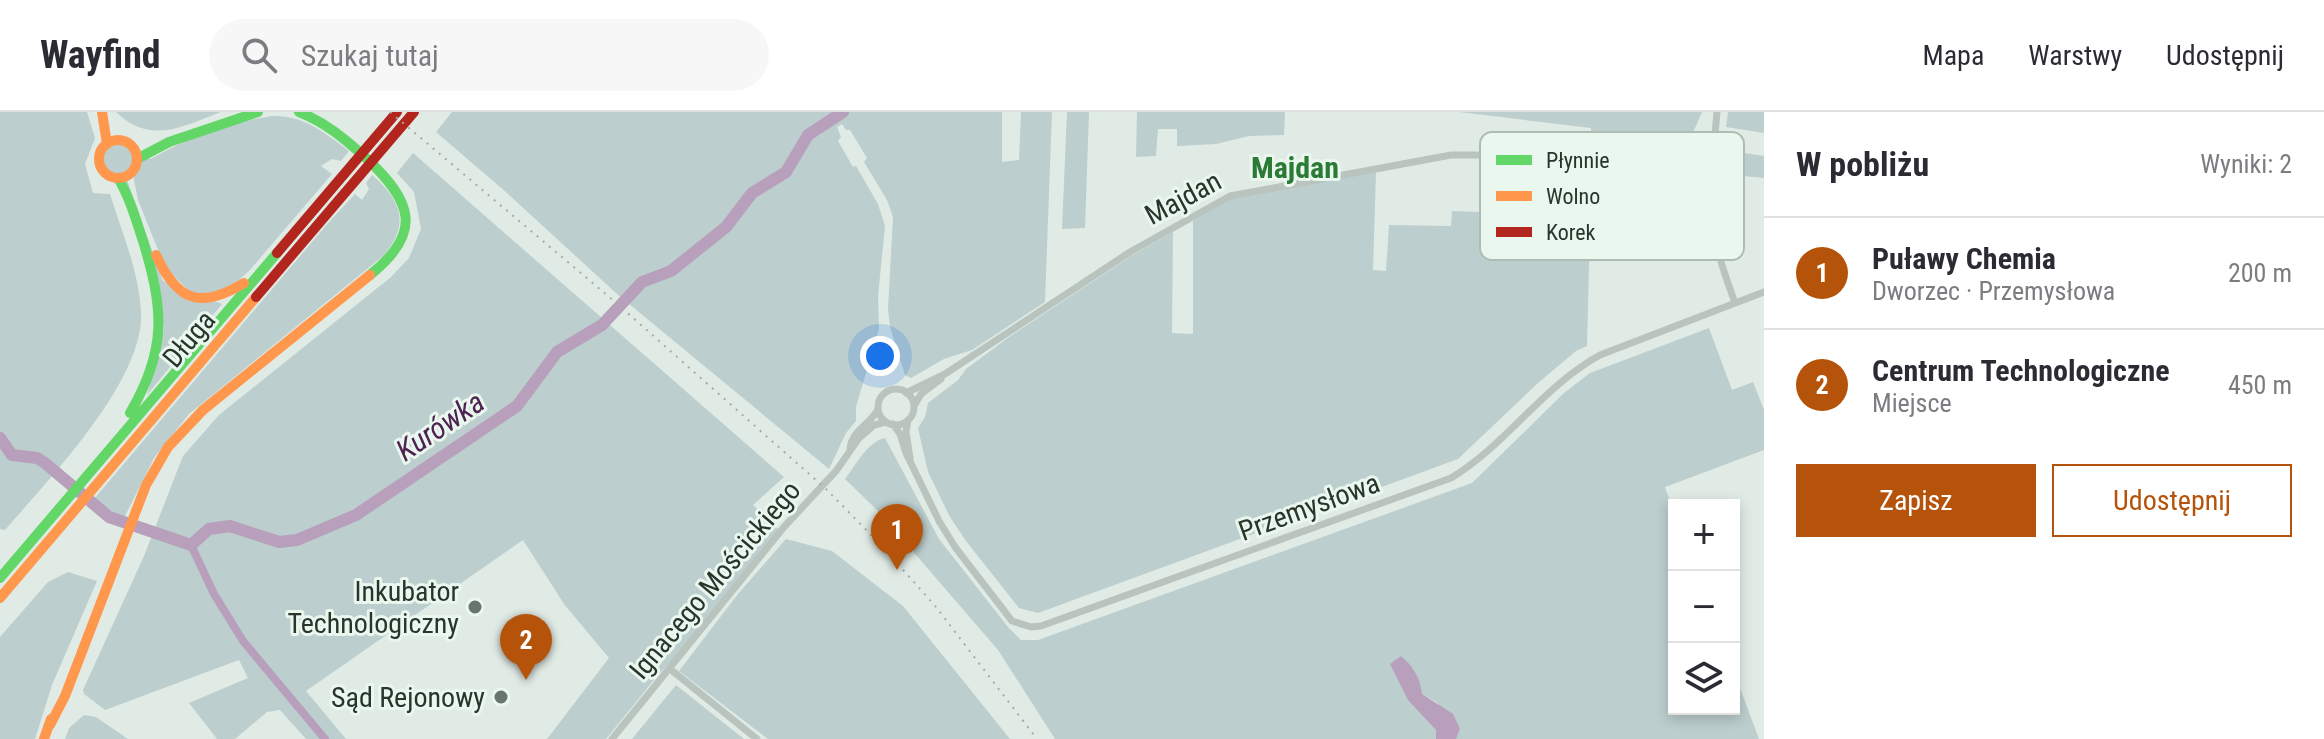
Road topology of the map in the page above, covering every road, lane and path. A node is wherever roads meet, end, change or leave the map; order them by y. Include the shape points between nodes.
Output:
1 (103, 112) edge
2 (258, 112) edge
3 (299, 112) edge
4 (397, 112) edge
5 (414, 112) edge
6 (1717, 112) edge
7 (1716, 132) edge
8 (112, 142) junction
9 (169, 142) junction
10 (133, 147) junction
11 (1480, 154) edge
12 (137, 159) junction
13 (130, 174) junction
14 (118, 178) junction
15 (1720, 260) edge
16 (261, 271) junction
17 (1764, 292) edge
18 (1735, 303) junction
19 (945, 374) junction
20 (906, 393) junction
21 (914, 406) junction
22 (878, 409) junction
23 (908, 420) junction
24 (889, 423) junction
25 (110, 448) junction
26 (850, 448) junction
27 (910, 460) junction
28 (0, 578) edge
29 (0, 598) edge
30 (670, 669) junction
31 (44, 739) edge
32 (612, 739) edge
33 (757, 739) edge

1 - 8 main road
2 - 9 main road
3 - 31 main road via 331,128 395,186 406,211 404,237 380,267 187,425 157,464
4 - 16 main road
5 - 29 main road, Długa
6 - 7 street
8 - 10 main road
8 - 14 main road via 101,151 100,165
9 - 10 main road
9 - 12 main road
10 - 12 main road
11 - 19 street, Majdan via 1451,155 1230,196 1130,252
12 - 13 main road
13 - 14 main road
13 - 16 main road via 161,269 176,289 191,297 216,299
14 - 25 main road via 152,269 160,327 148,382
15 - 18 street
16 - 25 main road
17 - 18 street, Przemysłowa
18 - 27 street, Przemysłowa via 1576,368 1485,455 1451,478 1041,626 1021,626 1005,615 946,535
19 - 20 street, Majdan
19 - 21 street, Majdan
20 - 21 street
20 - 22 street via 888,391
21 - 23 street
22 - 24 street
22 - 26 street, Ignacego Mościckiego via 854,435
23 - 24 street
23 - 27 street, Przemysłowa
24 - 26 street, Ignacego Mościckiego via 874,425
24 - 27 street, Przemysłowa via 900,434
25 - 28 main road
26 - 30 street, Ignacego Mościckiego
30 - 32 street, Ignacego Mościckiego
30 - 33 street

